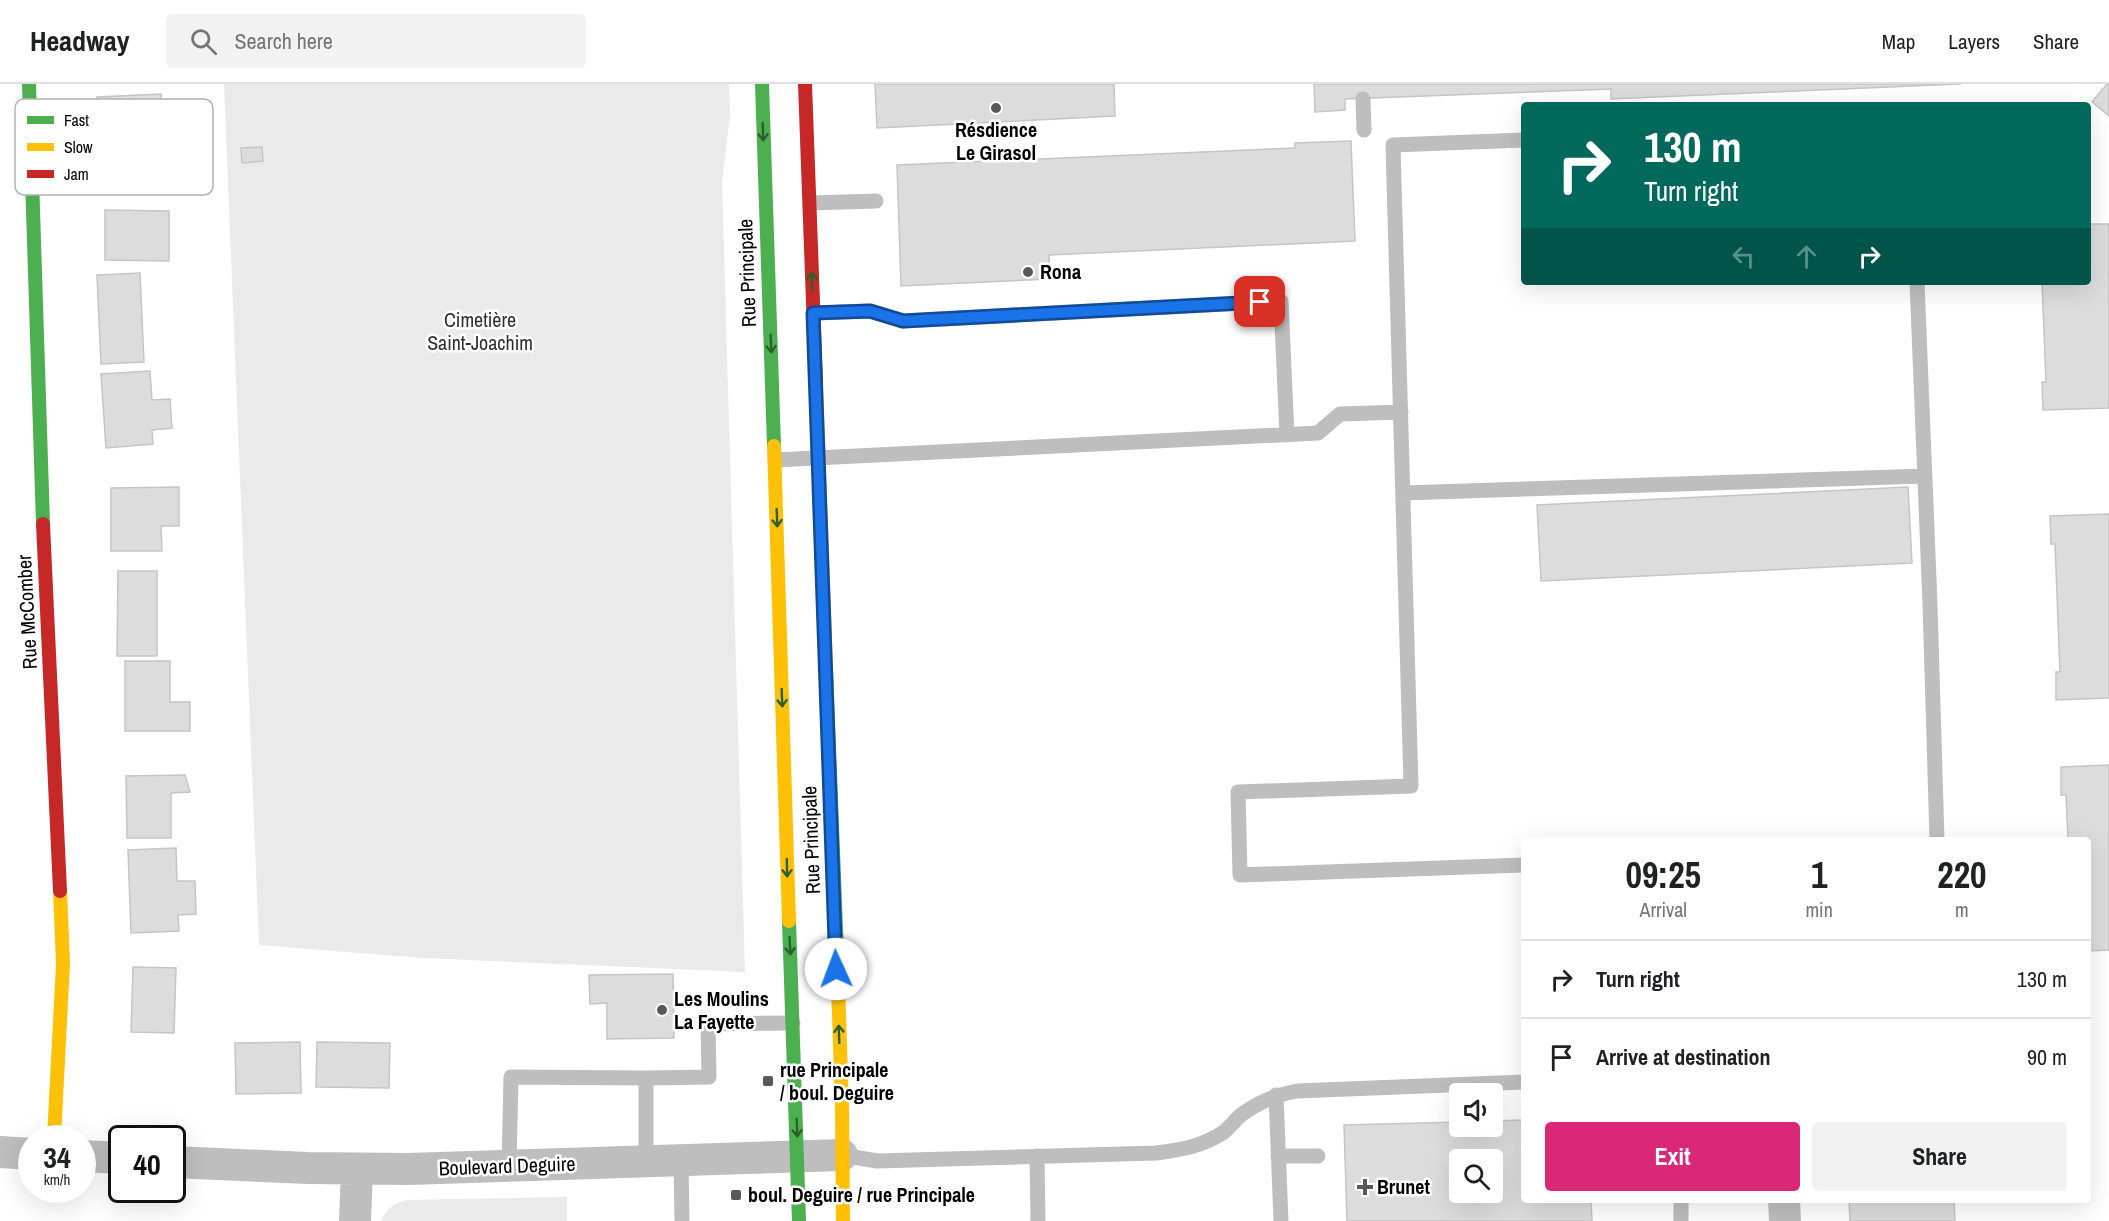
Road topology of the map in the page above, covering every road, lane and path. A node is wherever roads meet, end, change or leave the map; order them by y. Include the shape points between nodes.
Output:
1 (29, 84) edge
2 (762, 84) edge
3 (805, 84) edge
4 (29, 99) edge
5 (1363, 99) dead end
6 (1364, 130) dead end
7 (1521, 140) edge
8 (33, 195) edge
9 (876, 201) dead end
10 (810, 203) junction
11 (1917, 285) edge
12 (813, 313) junction
13 (1401, 412) junction
14 (1287, 435) junction
15 (819, 458) junction
16 (775, 460) junction
17 (1925, 476) junction
18 (1403, 493) junction
19 (1937, 837) edge
20 (1521, 865) edge
21 (793, 1023) junction
22 (646, 1078) junction
23 (1521, 1082) edge
24 (1276, 1095) junction
25 (55, 1125) edge
26 (0, 1152) edge
27 (18, 1153) edge
28 (842, 1155) junction
29 (1318, 1155) dead end
30 (1036, 1156) junction
31 (1278, 1156) junction
32 (798, 1157) junction
33 (681, 1161) junction
34 (646, 1162) junction
35 (186, 1163) edge
36 (509, 1166) junction
37 (357, 1169) junction
38 (1680, 1203) edge
39 (1784, 1203) edge
40 (355, 1221) edge
41 (682, 1221) edge
42 (799, 1221) edge
43 (843, 1221) edge
44 (1038, 1221) edge
45 (1281, 1221) edge
46 (1681, 1221) edge
47 (1785, 1221) edge

1 - 4 street, Rue McComber
2 -> 16 street, Rue Principale
3 - 10 street, Rue Principale
5 - 6 lane
7 - 13 lane via 1393,145
8 - 25 street, Rue McComber via 45,590 63,963
9 - 10 lane
12 -> 10 street, Rue Principale
11 - 17 lane
12 - 14 lane via 870,311 903,321 1281,301
12 - 15 street, Rue Principale
13 - 14 lane via 1341,414 1318,433
13 - 18 lane
14 - 15 lane
15 - 16 lane
28 -> 15 street, Rue Principale
16 -> 21 street, Rue Principale
17 - 18 lane
17 - 19 lane
18 - 20 lane via 1411,786 1238,792 1240,875
21 - 22 lane via 708,1024 709,1077
21 -> 32 street, Rue Principale
22 - 34 lane
22 - 36 lane via 511,1077
23 - 24 lane
24 - 30 lane via 1257,1104 1224,1131 1187,1149
24 - 31 lane
26 - 27 street
28 - 30 lane via 877,1161
28 - 32 street, Boulevard Deguire
28 - 43 street, Rue Principale
29 - 31 lane
30 - 44 lane
31 - 45 lane
32 - 33 street, Boulevard Deguire
32 - 42 street, Rue Principale
33 - 34 street, Boulevard Deguire
33 - 41 lane
34 - 36 street, Boulevard Deguire
35 - 37 street, Boulevard Deguire
36 - 37 street, Boulevard Deguire
37 - 40 street
38 - 46 lane
39 - 47 street

